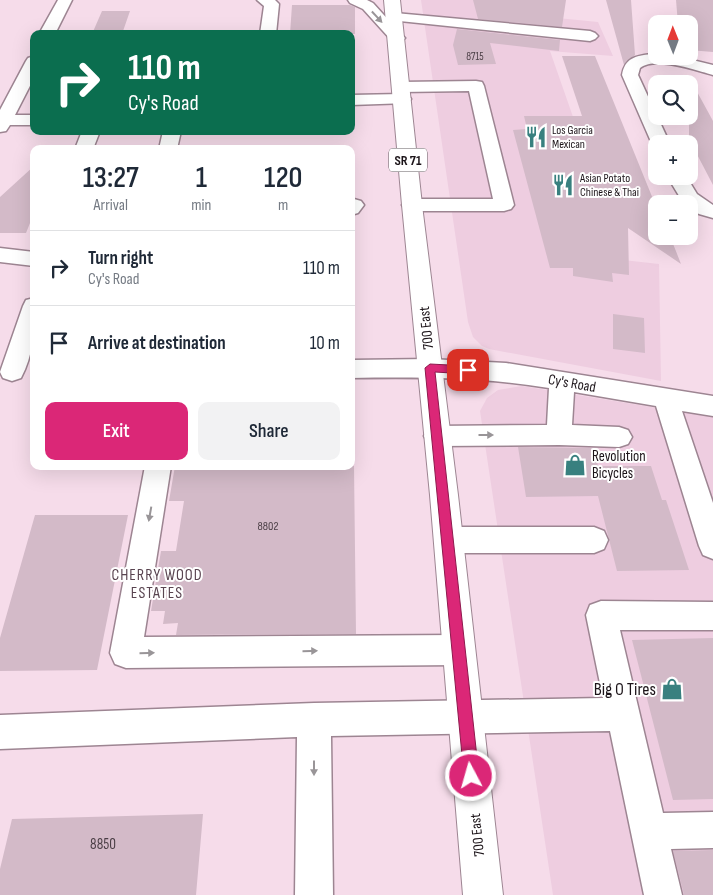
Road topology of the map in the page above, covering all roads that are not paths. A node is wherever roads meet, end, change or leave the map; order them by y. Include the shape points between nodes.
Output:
1 (65, 0) edge
2 (264, 0) edge
3 (355, 0) edge
4 (392, 0) edge
5 (395, 17) junction
6 (50, 30) edge
7 (269, 30) edge
8 (590, 36) dead end
9 (397, 38) junction
10 (30, 69) edge
11 (713, 70) edge
12 (402, 93) junction
13 (355, 99) edge
14 (30, 120) edge
15 (1, 123) edge
16 (657, 135) edge
17 (680, 185) edge
18 (412, 206) junction
19 (710, 211) edge
20 (0, 255) edge
21 (30, 259) edge
22 (30, 320) edge
23 (430, 368) junction
24 (355, 369) edge
25 (15, 372) edge
26 (562, 382) junction
27 (666, 399) junction
28 (713, 406) edge
29 (559, 435) junction
30 (437, 436) junction
31 (619, 438) dead end
32 (157, 470) edge
33 (448, 540) junction
34 (594, 540) dead end
35 (713, 546) edge
36 (713, 616) edge
37 (458, 650) junction
38 (622, 714) junction
39 (465, 716) junction
40 (314, 720) junction
41 (0, 732) edge
42 (713, 830) edge
43 (649, 831) junction
44 (314, 895) edge
45 (483, 895) edge
46 (663, 895) edge

1 - 6 street
2 - 7 street via 272,4
3 -> 9 street via 368,6
4 - 5 main road, 700 East / SR 71
5 - 8 street
5 - 9 main road, 700 East / SR 71
9 - 12 main road, 700 East / SR 71
10 - 15 street
11 - 16 street via 663,59 643,60 632,66 630,75
12 - 13 street
12 - 18 main road, 700 East / SR 71
12 - 18 street via 476,86 504,204
14 - 15 street
17 - 19 street via 689,199
18 - 23 main road, 700 East / SR 71
20 - 21 street
22 - 25 street
23 - 24 street, Cy's Road
23 - 26 street, Cy's Road via 506,372
23 - 30 main road, 700 East / SR 71
26 - 27 street, Cy's Road
26 - 29 street
27 - 28 street, Cy's Road
27 - 35 street
30 -> 29 street
29 - 31 street
30 - 33 main road, 700 East / SR 71
32 -> 37 street via 126,653
33 - 34 street
33 - 37 main road, 700 East / SR 71
36 - 38 street via 601,615
37 - 39 main road, 700 East / SR 71
38 - 39 street
38 - 43 street
39 - 40 street
39 - 45 main road, 700 East / SR 71
40 - 41 street
40 -> 44 street
42 - 43 street
43 - 46 street

